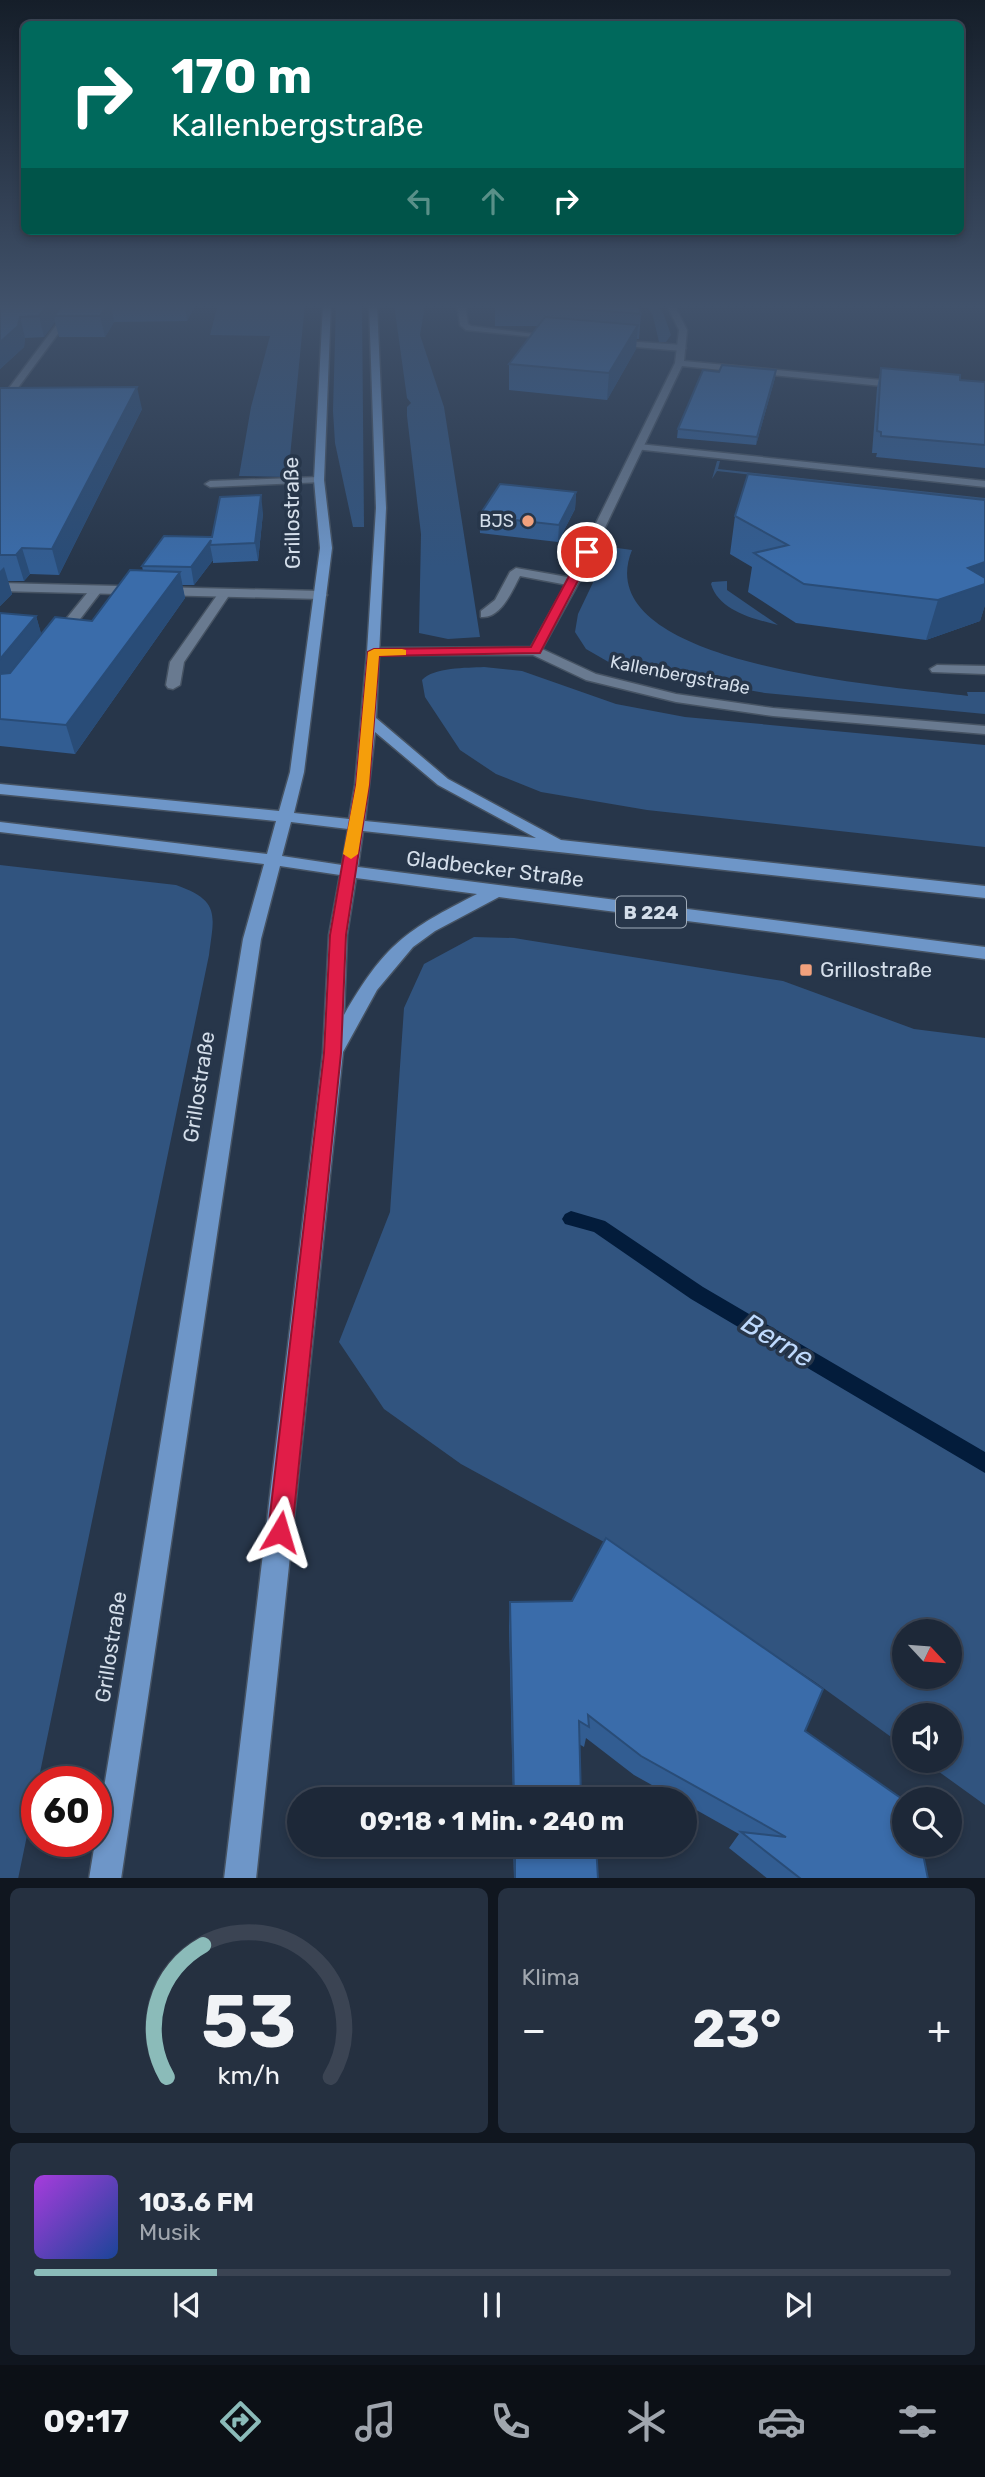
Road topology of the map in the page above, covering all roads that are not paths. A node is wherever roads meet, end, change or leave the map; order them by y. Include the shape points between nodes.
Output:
1 (11, 392) edge
2 (323, 392) edge
3 (376, 392) edge
4 (665, 392) edge
5 (0, 406) edge
6 (639, 447) junction
7 (319, 480) junction
8 (210, 484) dead end
9 (985, 484) edge
10 (573, 582) junction
11 (0, 587) edge
12 (96, 590) junction
13 (224, 594) junction
14 (321, 595) junction
15 (485, 614) dead end
16 (54, 643) edge
17 (535, 651) junction
18 (374, 652) junction
19 (937, 669) dead end
20 (985, 670) edge
21 (173, 685) dead end
22 (368, 719) junction
23 (985, 730) edge
24 (0, 789) edge
25 (286, 817) junction
26 (356, 825) junction
27 (0, 827) edge
28 (561, 845) junction
29 (274, 861) junction
30 (347, 872) junction
31 (496, 891) junction
32 (985, 892) edge
33 (985, 953) edge
34 (333, 1053) junction
35 (105, 1878) edge
36 (240, 1878) edge

1 - 5 street
2 - 7 main road, Grillostraße
3 - 18 main road via 381,508
4 - 6 street
6 - 9 street
6 - 10 street
7 - 8 street
7 - 14 main road, Grillostraße via 326,548
10 - 15 street via 516,572 500,602
10 - 17 street
11 - 12 street
12 - 13 street
12 - 16 street
13 - 14 street
13 - 21 street via 177,663
14 - 25 main road, Grillostraße via 297,772
17 - 18 street, Kallenbergstraße
17 - 23 street, Kallenbergstraße via 591,677 676,698 773,712
18 - 22 main road
19 - 20 street
22 - 26 main road
22 - 28 main road via 443,782
24 - 25 main road, Gladbecker Straße
25 - 26 main road, Gladbecker Straße
25 - 29 main road, Grillostraße
26 - 28 main road, Gladbecker Straße
26 - 30 main road
27 - 29 main road, Gladbecker Straße
28 - 32 main road, Gladbecker Straße
29 - 30 main road, Gladbecker Straße / B 224
29 - 35 main road, Grillostraße via 252,939
30 - 31 main road, Gladbecker Straße / B 224
30 - 34 main road via 338,935
31 - 33 main road, Gladbecker Straße / B 224
31 - 34 main road via 419,932 402,947 364,996
34 - 36 main road

